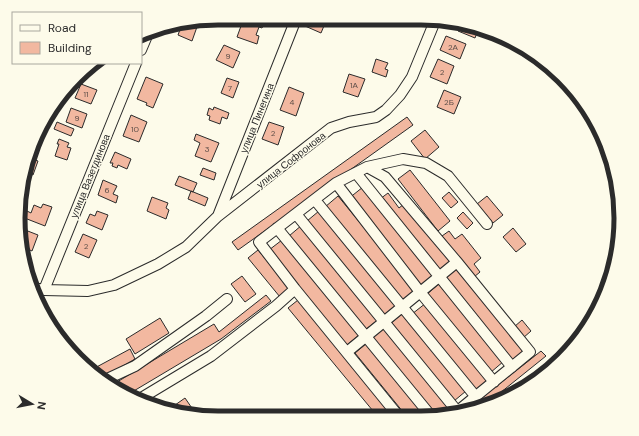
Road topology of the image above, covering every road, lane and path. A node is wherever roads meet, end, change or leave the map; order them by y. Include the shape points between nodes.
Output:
1 (294, 25) edge
2 (433, 25) edge
3 (136, 64) edge
4 (367, 167) junction
5 (356, 173) junction
6 (336, 183) junction
7 (315, 200) junction
8 (296, 214) junction
9 (218, 216) junction
10 (487, 224) dead end
11 (277, 228) junction
12 (457, 262) junction
13 (439, 277) junction
14 (39, 289) edge
15 (295, 289) junction
16 (420, 292) junction
17 (228, 298) dead end
18 (403, 306) junction
19 (384, 322) junction
20 (366, 337) junction
21 (347, 352) junction
22 (512, 367) junction
23 (111, 378) edge
24 (494, 382) junction
25 (144, 396) edge
26 (476, 397) junction
27 (465, 405) edge
28 (455, 408) edge
29 (394, 411) edge
30 (427, 411) edge

1 - 9 street, улица Пинегина
2 - 9 street, улица Софронова via 412,77 386,110 376,117 331,128
3 - 14 street, улица Вазетдинова
4 - 5 street
4 - 10 street via 403,159 426,163 448,176
4 - 12 street via 385,177
5 - 6 street
5 - 13 street
6 - 7 street
6 - 16 street
7 - 8 street
7 - 18 street
8 - 11 street
8 - 19 street
9 - 14 street, улица Софронова via 186,247 114,285 88,291
11 - 15 street via 259,242
11 - 20 street
12 - 13 street
12 - 22 street via 530,352
13 - 16 street
13 - 22 street
15 - 21 street
15 - 25 street via 211,356
16 - 18 street
16 - 24 street
17 - 23 street via 135,366
18 - 19 street
18 - 26 street
19 - 20 street
19 - 28 street
20 - 21 street
20 - 30 street
21 - 29 street
22 - 24 street
24 - 26 street
26 - 27 street

